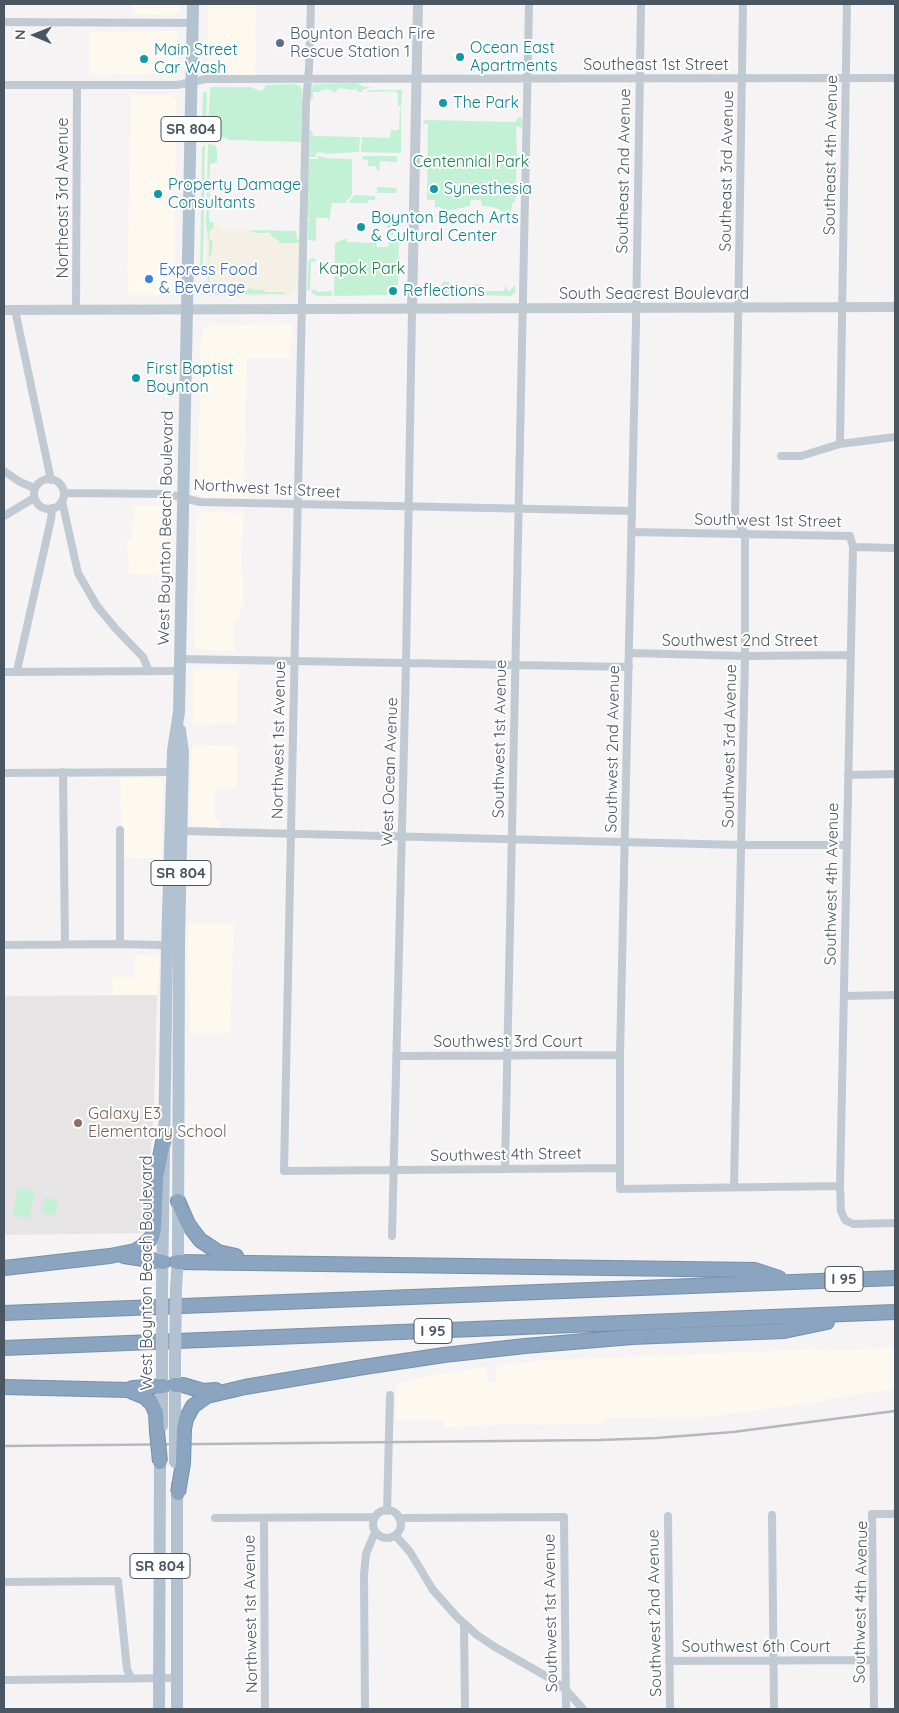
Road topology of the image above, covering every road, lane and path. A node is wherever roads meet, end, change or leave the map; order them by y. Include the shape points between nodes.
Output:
1 (193, 4) edge
2 (311, 4) edge
3 (418, 4) edge
4 (529, 4) edge
5 (641, 4) edge
6 (743, 4) edge
7 (847, 4) edge
8 (4, 22) edge
9 (193, 23) junction
10 (895, 78) edge
11 (417, 79) junction
12 (528, 79) junction
13 (639, 79) junction
14 (742, 79) junction
15 (846, 79) junction
16 (308, 80) junction
17 (192, 82) junction
18 (4, 85) edge
19 (78, 86) junction
20 (842, 307) junction
21 (895, 307) edge
22 (738, 308) junction
23 (524, 309) junction
24 (636, 309) junction
25 (4, 310) edge
26 (15, 310) junction
27 (76, 310) junction
28 (302, 310) junction
29 (412, 310) junction
30 (188, 311) junction
31 (895, 438) edge
32 (840, 444) junction
33 (781, 456) dead end
34 (4, 471) edge
35 (51, 480) junction
36 (34, 488) junction
37 (63, 497) junction
38 (34, 498) junction
39 (183, 498) junction
40 (298, 505) junction
41 (409, 507) junction
42 (52, 508) junction
43 (520, 508) junction
44 (632, 511) junction
45 (4, 516) edge
46 (631, 532) junction
47 (744, 533) junction
48 (853, 547) junction
49 (895, 548) edge
50 (629, 654) junction
51 (850, 655) junction
52 (745, 656) junction
53 (295, 662) junction
54 (406, 663) junction
55 (180, 665) junction
56 (516, 666) junction
57 (629, 667) junction
58 (17, 671) junction
59 (149, 671) junction
60 (4, 672) edge
61 (178, 717) junction
62 (63, 772) junction
63 (172, 772) junction
64 (4, 773) edge
65 (895, 774) edge
66 (848, 775) junction
67 (120, 830) dead end
68 (182, 831) junction
69 (291, 835) junction
70 (401, 836) junction
71 (511, 838) junction
72 (626, 841) junction
73 (742, 845) junction
74 (847, 845) junction
75 (65, 944) junction
76 (120, 944) junction
77 (4, 945) edge
78 (167, 947) junction
79 (895, 995) edge
80 (844, 996) junction
81 (179, 1030) junction
82 (508, 1055) junction
83 (620, 1055) junction
84 (396, 1056) junction
85 (164, 1137) junction
86 (619, 1168) junction
87 (394, 1169) junction
88 (506, 1169) junction
89 (284, 1171) joint
90 (840, 1186) junction
91 (734, 1187) junction
92 (178, 1201) junction
93 (895, 1223) edge
94 (392, 1236) dead end
95 (110, 1256) junction
96 (162, 1262) junction
97 (177, 1262) junction
98 (282, 1262) junction
99 (4, 1268) edge
100 (895, 1278) edge
101 (792, 1281) junction
102 (895, 1312) edge
103 (4, 1313) edge
104 (862, 1314) junction
105 (4, 1348) edge
106 (169, 1385) junction
107 (4, 1386) edge
108 (245, 1387) junction
109 (128, 1390) junction
110 (390, 1395) dead end
111 (170, 1431) junction
112 (160, 1462) joint
113 (178, 1493) joint
114 (387, 1511) junction
115 (895, 1514) edge
116 (772, 1515) dead end
117 (668, 1516) dead end
118 (375, 1517) junction
119 (215, 1518) dead end
120 (264, 1518) junction
121 (399, 1518) junction
122 (376, 1532) junction
123 (395, 1535) junction
124 (4, 1582) edge
125 (464, 1624) junction
126 (773, 1660) junction
127 (873, 1660) junction
128 (669, 1661) junction
129 (131, 1678) junction
130 (160, 1678) junction
131 (177, 1678) junction
132 (4, 1680) edge
133 (566, 1690) junction
134 (159, 1709) edge
135 (177, 1709) edge
136 (265, 1709) edge
137 (365, 1709) edge
138 (465, 1709) edge
139 (566, 1709) edge
140 (583, 1709) edge
141 (670, 1709) edge
142 (774, 1709) edge
143 (874, 1709) edge

1 - 9 main road, SR 804
2 - 16 street, Northwest 1st Avenue
3 - 11 street
4 - 12 street, Southwest 1st Avenue
5 - 13 street, Southeast 2nd Avenue
6 - 14 street, Southeast 3rd Avenue
7 - 15 street, Southeast 4th Avenue
8 - 9 street
9 - 17 main road, SR 804
10 - 15 street, Southeast 1st Street
11 - 12 street, Southeast 1st Street
11 - 16 street, Southeast 1st Street
11 - 29 street
12 - 13 street, Southeast 1st Street
12 - 23 street, Southwest 1st Avenue
13 - 14 street, Southeast 1st Street
13 - 24 street, Southeast 2nd Avenue
14 - 15 street, Southeast 1st Street
14 - 22 street, Southeast 3rd Avenue
15 - 20 street, Southeast 4th Avenue
16 - 17 street, Southeast 1st Street via 206,79
16 - 28 street, Northwest 1st Avenue
17 - 19 street, Southeast 1st Street via 177,86
17 - 30 main road, SR 804
18 - 19 street, Southeast 1st Street
19 - 27 street, Northeast 3rd Avenue
20 - 21 street, South Seacrest Boulevard
20 - 22 street, South Seacrest Boulevard
20 - 32 street
22 - 24 street, South Seacrest Boulevard
22 - 47 street, Southwest 3rd Avenue via 735,519
23 - 24 street, South Seacrest Boulevard
23 - 29 street, South Seacrest Boulevard
23 - 43 street, Southwest 1st Avenue
24 - 44 street, Southwest 2nd Avenue
25 - 26 street, South Seacrest Boulevard
26 - 27 street, South Seacrest Boulevard
26 - 35 street
27 - 30 street, South Seacrest Boulevard
28 - 29 street, South Seacrest Boulevard
28 - 30 street, South Seacrest Boulevard
28 - 40 street, Northwest 1st Avenue
29 - 41 street, West Ocean Avenue
30 - 39 main road, West Boynton Beach Boulevard / SR 804
31 - 32 street
32 - 33 street via 801,456
34 - 36 street
35 - 36 street via 40,482
35 - 37 street via 62,486
36 - 38 street
37 - 39 street, Northwest 1st Street via 168,494
37 - 42 street
37 - 59 street via 78,573 106,618 143,656
38 - 42 street via 40,506
38 - 45 street
39 - 40 street, Northwest 1st Street via 200,502
39 - 55 main road, West Boynton Beach Boulevard / SR 804
40 - 41 street, Northwest 1st Street
40 - 53 street, Northwest 1st Avenue
41 - 43 street
41 - 54 street, West Ocean Avenue
42 - 58 street
43 - 44 street
43 - 56 street, Southwest 1st Avenue
44 - 46 street, Southwest 2nd Avenue
46 - 47 street, Southwest 1st Street
46 - 50 street, Southwest 2nd Avenue
47 - 48 street, Southwest 1st Street via 850,536
47 - 52 street, Southwest 3rd Avenue
48 - 49 street, Southwest 1st Street
48 - 51 street, Southwest 4th Avenue
50 - 52 street, Southwest 2nd Street
50 - 57 street, Southwest 2nd Avenue
51 - 52 street, Southwest 2nd Street
51 - 66 street, Southwest 4th Avenue
52 - 73 street, Southwest 3rd Avenue
53 - 54 street
53 - 55 street
53 - 69 street, Northwest 1st Avenue
54 - 56 street
54 - 70 street, West Ocean Avenue
55 - 59 street
55 - 61 main road, West Boynton Beach Boulevard / SR 804
56 - 57 street
56 - 71 street, Southwest 1st Avenue
57 - 72 street, Southwest 2nd Avenue
58 - 59 street
58 - 60 street
61 - 63 main road, West Boynton Beach Boulevard / SR 804
61 - 68 main road, West Boynton Beach Boulevard / SR 804 via 184,752
62 - 63 street
62 - 64 street
62 - 75 street
63 - 78 main road, West Boynton Beach Boulevard / SR 804
65 - 66 street
66 - 74 street, Southwest 4th Avenue
67 - 76 street
68 - 69 street
68 - 81 main road, West Boynton Beach Boulevard / SR 804
69 - 70 street
69 - 89 street, Northwest 1st Avenue
70 - 71 street
70 - 84 street, West Ocean Avenue
71 - 72 street
71 - 82 street, Southwest 1st Avenue
72 - 73 street
72 - 83 street, Southwest 2nd Avenue
73 - 74 street
73 - 91 street, Southwest 3rd Avenue
74 - 80 street, Southwest 4th Avenue
75 - 76 street
75 - 77 street
76 - 78 street
78 - 81 main road via 173,958 173,1002
78 - 85 main road, West Boynton Beach Boulevard / SR 804
79 - 80 street
80 - 90 street, Southwest 4th Avenue
81 - 92 main road, West Boynton Beach Boulevard / SR 804
82 - 83 street, Southwest 3rd Court
82 - 84 street, Southwest 3rd Court
82 - 88 street, Southwest 1st Avenue
83 - 86 street, Southwest 2nd Avenue
84 - 87 street, West Ocean Avenue
85 - 95 highway via 156,1178 152,1237 139,1249
85 - 96 main road, West Boynton Beach Boulevard / SR 804
86 - 88 street, Southwest 4th Street
86 - 91 street, Southwest 2nd Avenue via 620,1189
87 - 88 street, Southwest 4th Street
87 - 89 street, Southwest 4th Street
87 - 94 street, West Ocean Avenue
90 - 91 street
90 - 93 street, Southwest 4th Avenue via 841,1211 845,1220 853,1224
92 - 97 main road, West Boynton Beach Boulevard / SR 804
92 - 98 highway via 192,1229 212,1249 229,1255
95 - 96 highway
95 - 99 highway
96 - 97 main road
96 - 106 main road, West Boynton Beach Boulevard / SR 804, bridge via 162,1359
97 - 98 highway
97 - 106 main road, West Boynton Beach Boulevard / SR 804, bridge via 175,1359
98 - 101 highway via 754,1270
100 - 101 highway, I 95
101 - 103 highway, I 95
102 - 104 highway, I 95
104 - 105 highway, I 95
104 - 108 highway via 784,1331 606,1339 472,1351
106 - 108 highway via 203,1391
106 - 109 highway
106 - 111 main road, West Boynton Beach Boulevard / SR 804
107 - 109 highway
108 - 111 highway via 202,1399
109 - 111 highway via 146,1397
110 - 114 street
111 - 112 highway, bridge
111 - 113 highway, bridge via 183,1463
112 - 130 main road, SR 804
113 - 131 main road, SR 804
114 - 118 street
114 - 121 street
115 - 127 street, Southwest 4th Avenue via 872,1514
116 - 126 street
117 - 128 street, Southwest 2nd Avenue
118 - 120 street
118 - 122 street
119 - 120 street
120 - 136 street, Northwest 1st Avenue
121 - 123 street via 401,1526
121 - 133 street, Southwest 1st Avenue via 564,1517
122 - 123 street via 386,1538
122 - 137 street via 366,1554 364,1575
123 - 125 street via 410,1552 432,1590
124 - 129 street via 118,1581 127,1669
125 - 133 street
125 - 138 street
126 - 127 street, Southwest 6th Court
126 - 128 street, Southwest 6th Court
126 - 142 street
127 - 143 street, Southwest 4th Avenue
128 - 141 street, Southwest 2nd Avenue
129 - 130 street
129 - 132 street
130 - 131 street
130 - 134 main road, SR 804
131 - 135 main road, SR 804
133 - 139 street, Southwest 1st Avenue
133 - 140 street

